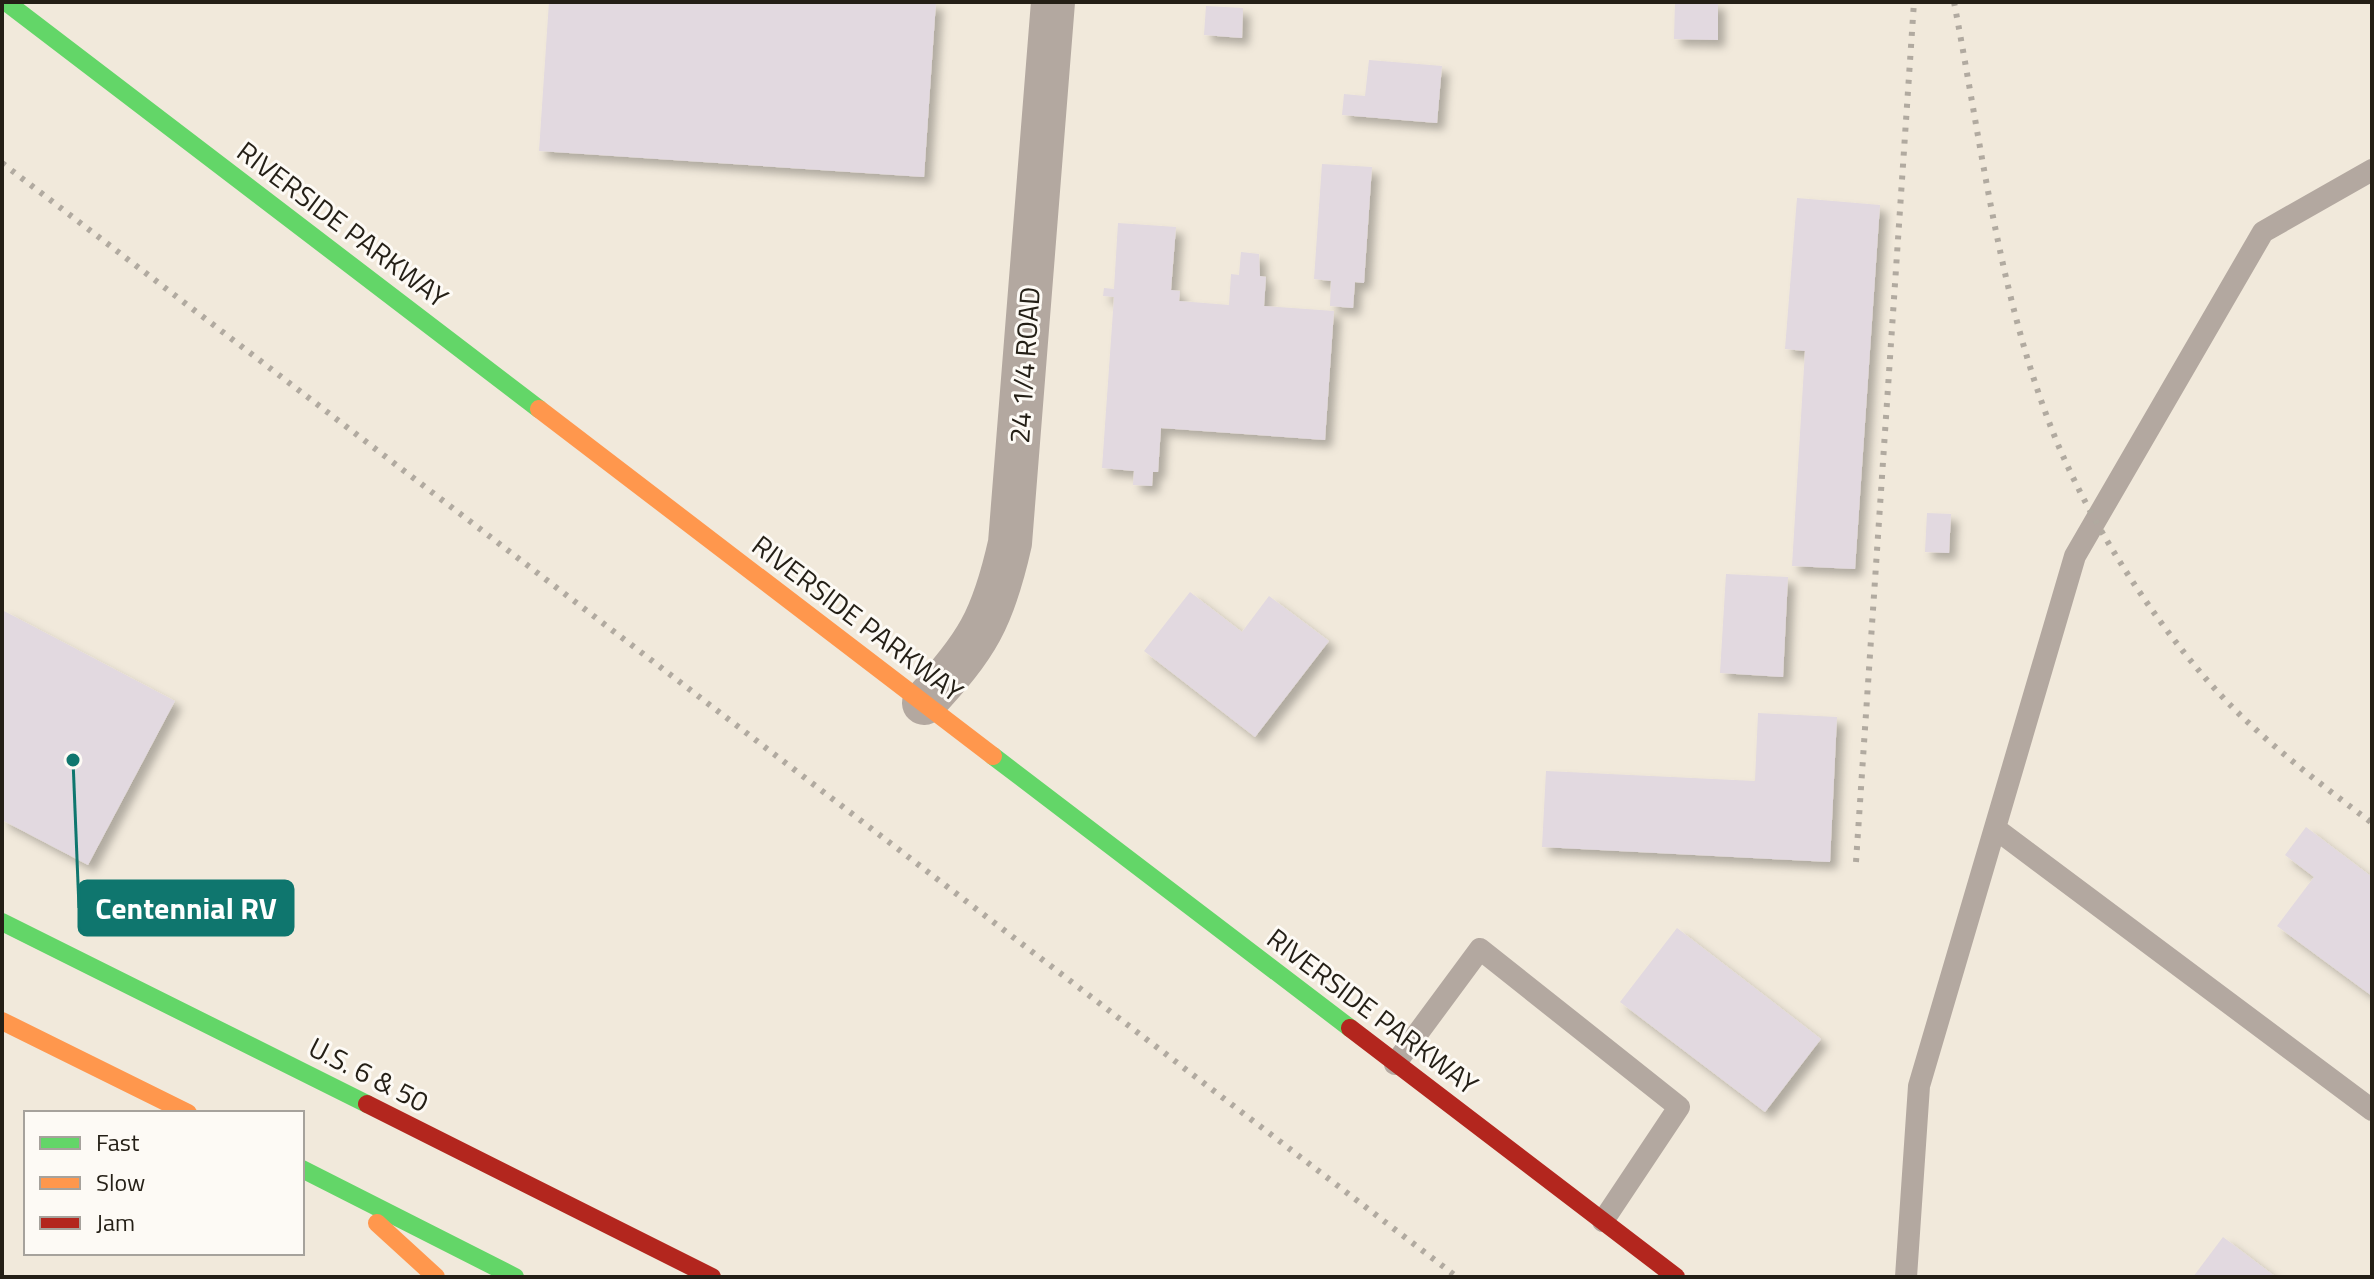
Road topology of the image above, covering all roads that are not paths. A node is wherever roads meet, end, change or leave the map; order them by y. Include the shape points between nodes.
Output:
1 (6, 2) edge
2 (1053, 2) edge
3 (2372, 170) edge
4 (924, 703) junction
5 (1996, 829) junction
6 (2, 922) edge
7 (2, 1021) edge
8 (1395, 1064) junction
9 (2372, 1110) edge
10 (184, 1111) edge
11 (304, 1170) edge
12 (337, 1186) junction
13 (1603, 1221) junction
14 (436, 1277) edge
15 (515, 1277) edge
16 (712, 1277) edge
17 (1676, 1277) edge
18 (1906, 1277) edge

1 - 4 main road, RIVERSIDE PARKWAY
2 - 4 street, 24 1/4 ROAD via 1010,543 1000,589 980,636
3 - 5 lane via 2263,232 2095,517 2075,556
4 - 8 main road, RIVERSIDE PARKWAY
5 - 9 lane
5 - 18 lane via 1919,1086
6 - 16 main road, U.S. 6 & 50
7 - 10 main road
8 - 13 main road, RIVERSIDE PARKWAY
8 - 13 lane via 1480,949 1679,1107
11 - 12 main road
12 - 14 main road
12 - 15 main road
13 - 17 main road, RIVERSIDE PARKWAY

